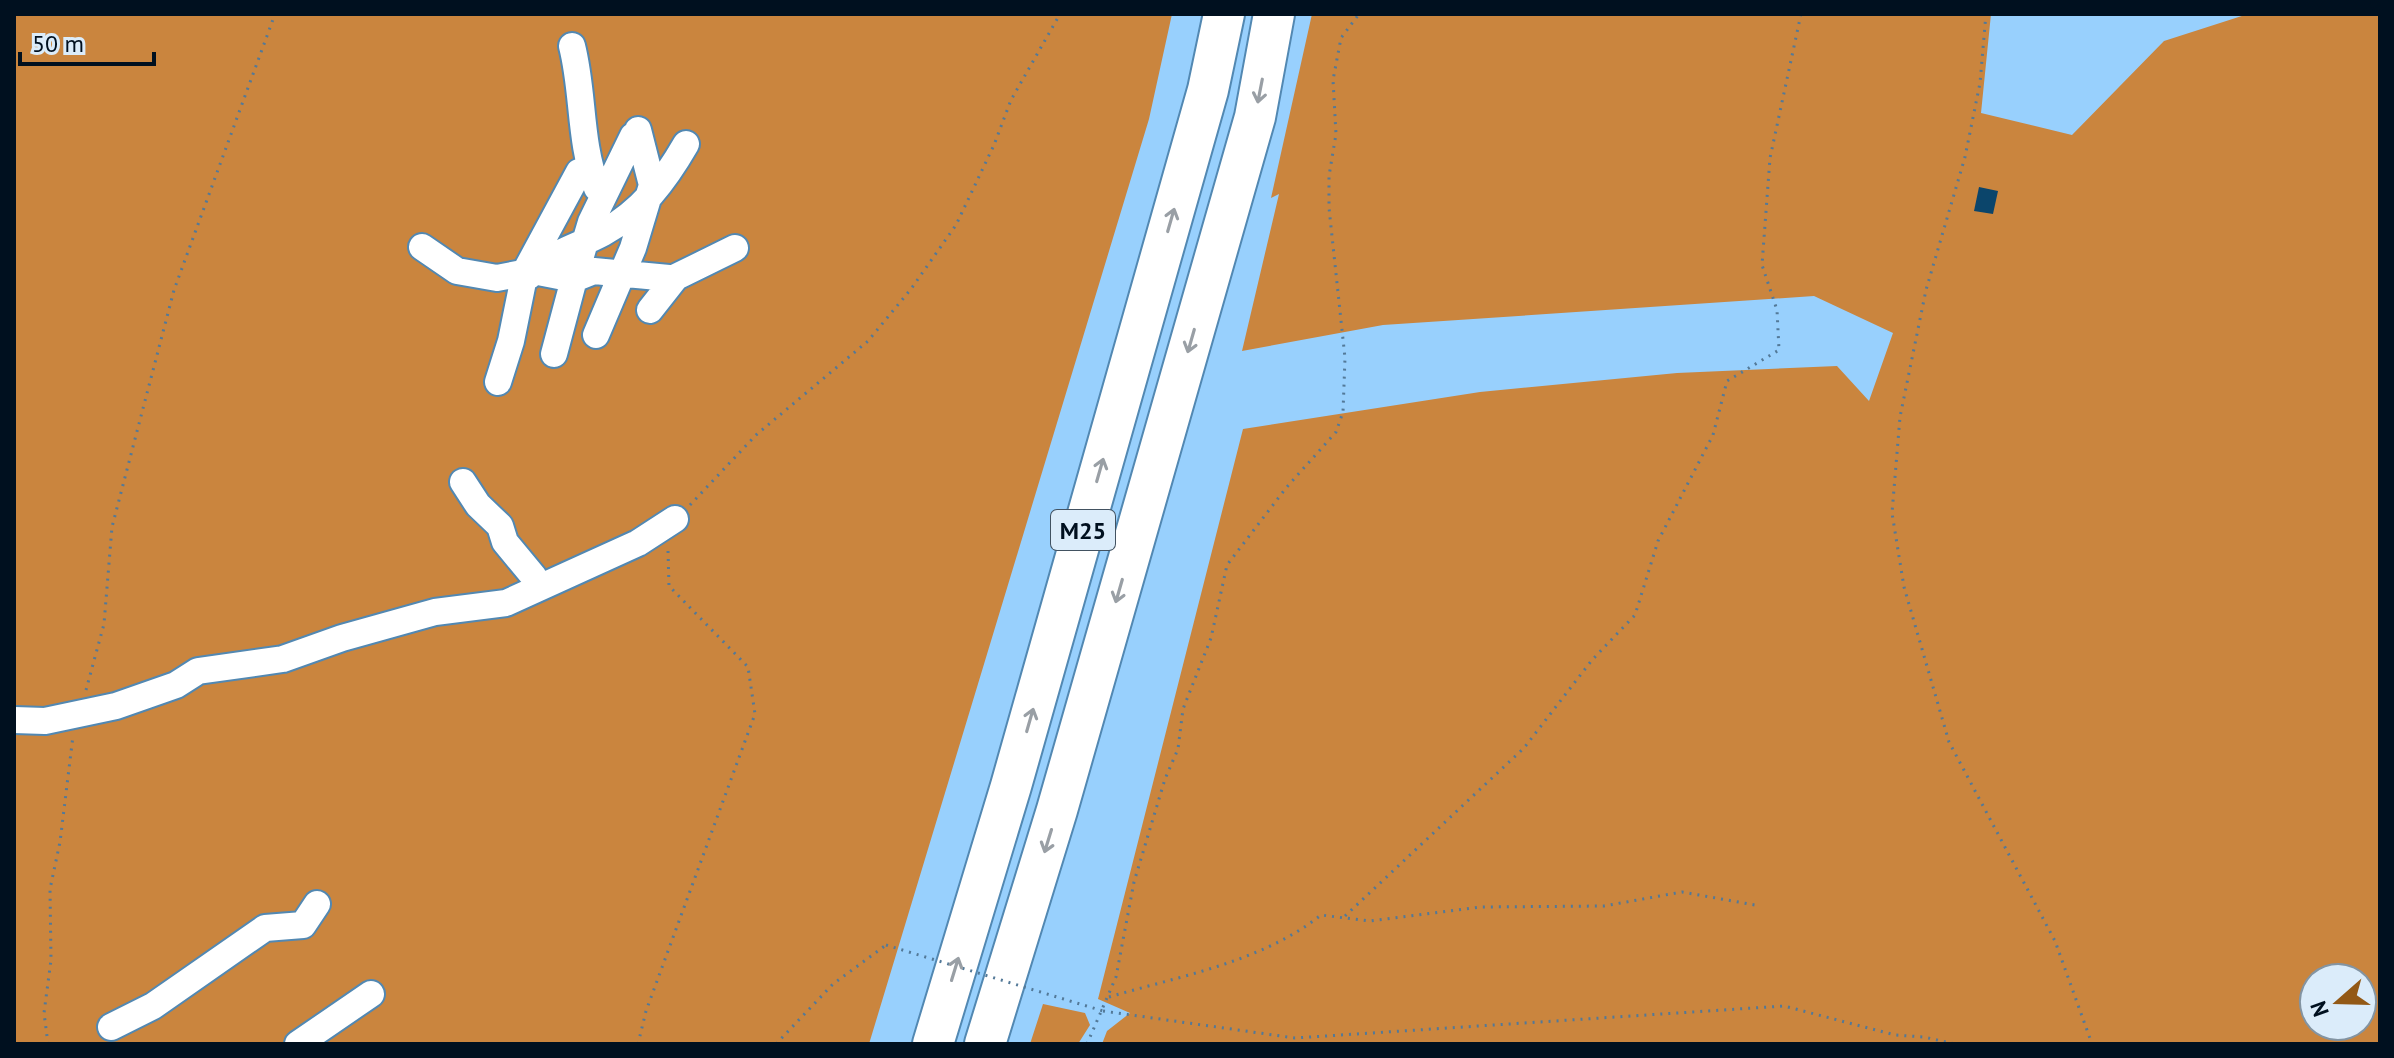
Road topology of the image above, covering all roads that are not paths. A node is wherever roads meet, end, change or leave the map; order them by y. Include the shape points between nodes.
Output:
1 (1224, 14) edge
2 (1274, 14) edge
3 (572, 46) dead end
4 (686, 144) dead end
5 (579, 172) dead end
6 (602, 199) junction
7 (645, 203) junction
8 (586, 239) junction
9 (422, 247) dead end
10 (735, 248) dead end
11 (623, 271) junction
12 (527, 275) junction
13 (669, 278) dead end
14 (574, 279) junction
15 (650, 310) dead end
16 (596, 335) dead end
17 (554, 354) dead end
18 (498, 382) dead end
19 (463, 482) dead end
20 (680, 516) road end
21 (534, 577) dead end
22 (14, 720) edge
23 (317, 904) dead end
24 (371, 994) dead end
25 (111, 1027) dead end
26 (298, 1044) edge
27 (933, 1044) edge
28 (985, 1044) edge

27 -> 1 highway, M25 via 1208,90
2 -> 28 highway, M25 via 1255,117
3 - 6 lane via 583,141
4 - 7 lane via 663,185
5 - 12 lane
6 - 7 lane via 635,133 652,185
6 - 8 lane
7 - 8 lane
7 - 11 lane
8 - 12 lane via 549,256
8 - 14 lane
9 - 12 lane via 457,271 497,278
10 - 15 lane via 676,277
11 - 13 lane
11 - 14 lane via 594,271
11 - 16 lane
12 - 14 lane
12 - 18 lane
14 - 17 lane
19 - 21 lane
20 - 22 lane via 638,543 506,603 435,612 283,659 198,671 176,685 116,706 45,721
23 - 25 lane via 303,925 265,928 165,998
24 - 26 lane

